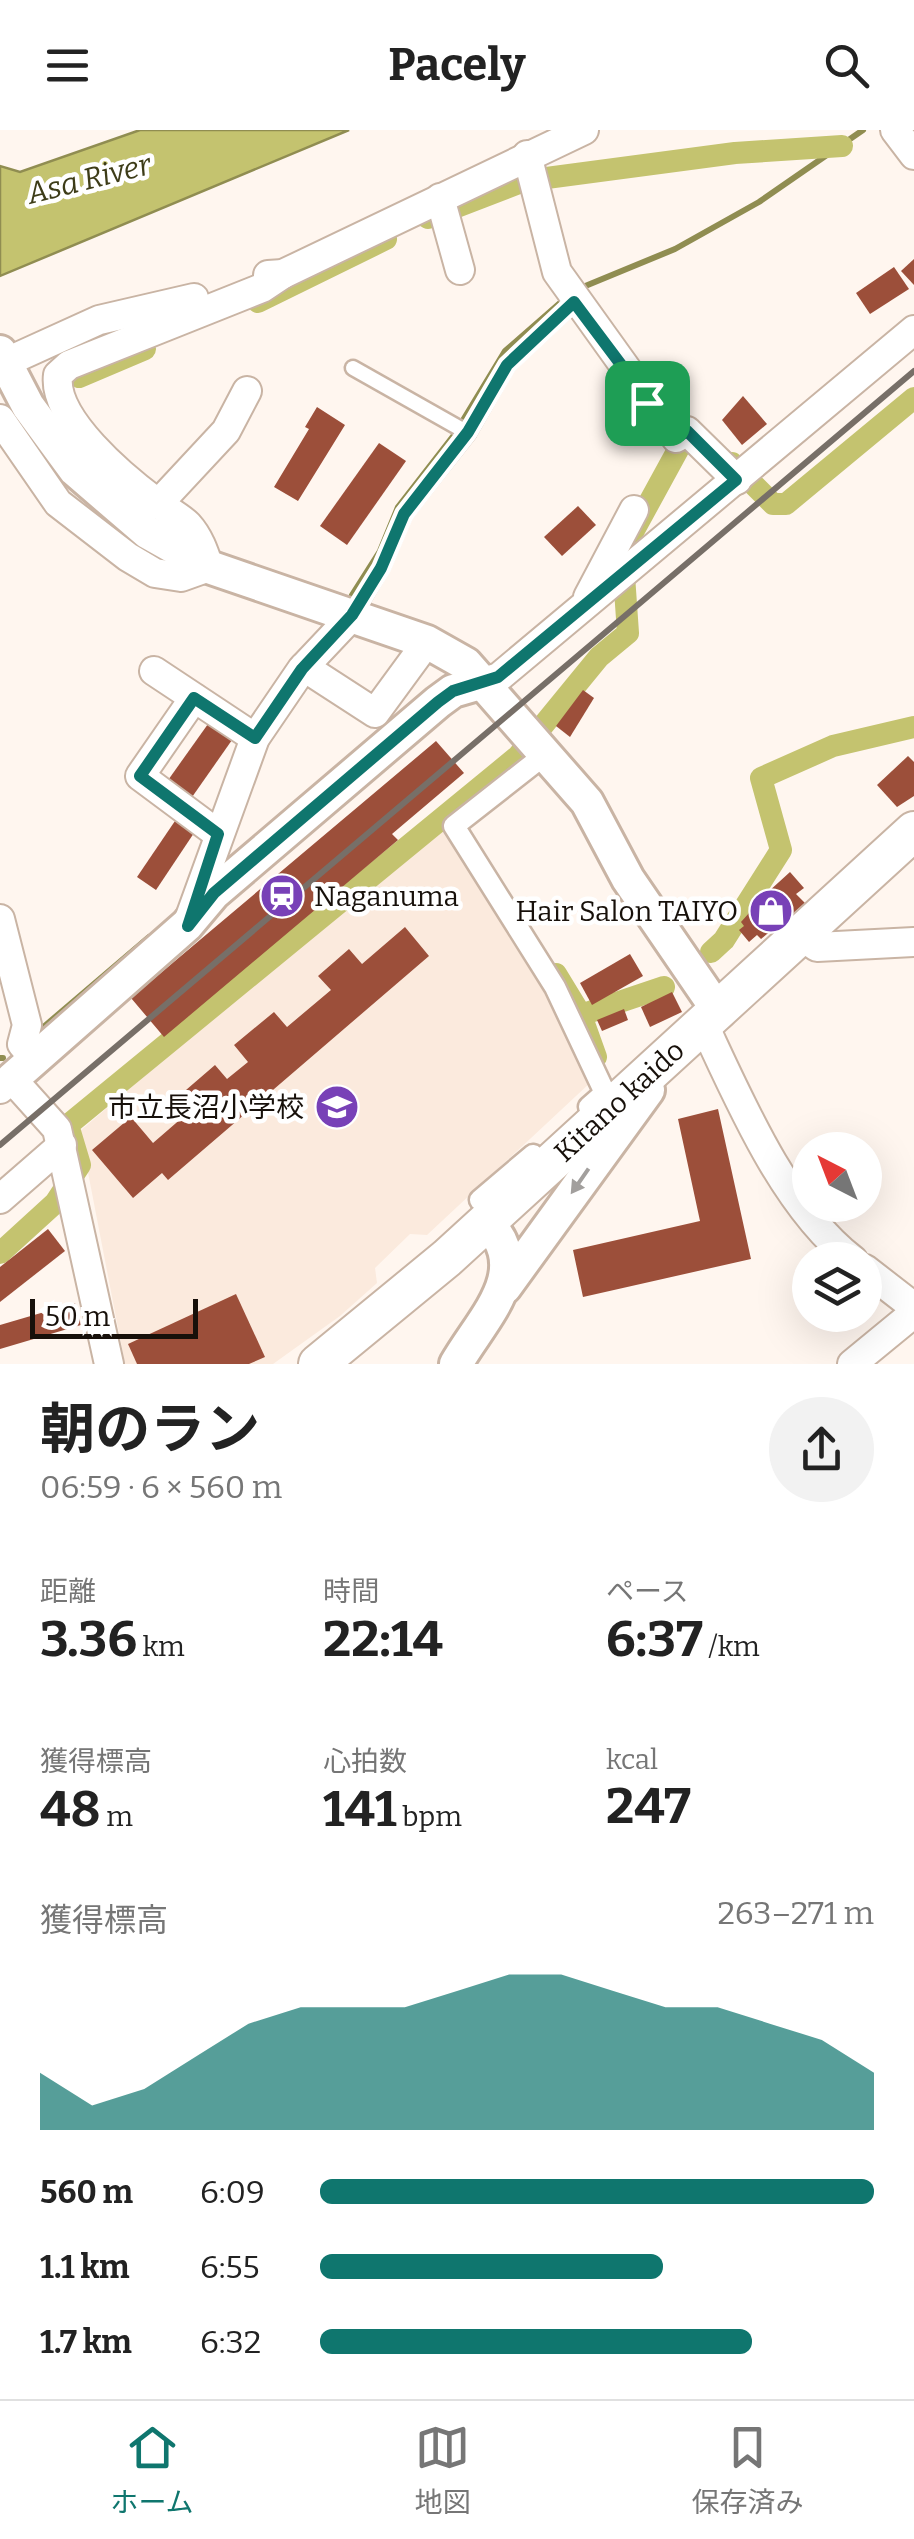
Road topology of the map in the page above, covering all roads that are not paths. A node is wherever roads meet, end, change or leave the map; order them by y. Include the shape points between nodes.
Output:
1 (584, 130) edge
2 (895, 130) edge
3 (527, 155) junction
4 (914, 155) edge
5 (440, 198) junction
6 (460, 270) dead end
7 (283, 274) junction
8 (574, 302) junction
9 (914, 330) edge
10 (2, 359) edge
11 (353, 368) dead end
12 (247, 391) dead end
13 (0, 419) edge
14 (468, 432) junction
15 (736, 480) junction
16 (158, 504) junction
17 (634, 510) dead end
18 (208, 567) junction
19 (581, 611) junction
20 (352, 615) junction
21 (427, 642) junction
22 (304, 668) junction
23 (154, 671) dead end
24 (484, 682) junction
25 (194, 698) junction
26 (255, 738) junction
27 (547, 753) junction
28 (914, 831) edge
29 (218, 834) junction
30 (0, 918) edge
31 (188, 926) junction
32 (800, 936) junction
33 (914, 942) edge
34 (701, 1028) junction
35 (14, 1064) edge
36 (62, 1145) junction
37 (0, 1199) edge
38 (484, 1211) junction
39 (836, 1242) edge
40 (882, 1283) edge
41 (504, 1287) junction
42 (914, 1310) edge
43 (109, 1364) edge
44 (318, 1364) edge
45 (456, 1364) edge
46 (852, 1364) edge

1 - 3 street
2 - 4 street
3 - 5 street
3 - 8 street via 556,272
5 - 6 street
5 - 7 street
7 - 10 street via 99,320
7 - 16 street via 58,376 56,387 85,436
8 - 14 lane via 507,365
8 - 15 street via 676,438 687,431
9 - 15 street
10 - 18 street via 41,426 86,481 137,526
11 - 14 lane
12 - 16 street via 226,430
13 - 18 street via 58,502 128,557 154,573 180,577
14 - 20 lane via 404,514
15 - 19 street
16 - 18 street via 187,524
17 - 19 street
18 - 20 street
19 - 24 street
20 - 21 street
20 - 22 street
21 - 22 street via 375,713
21 - 24 street
22 - 26 street
23 - 25 street
24 - 27 street
24 - 31 street via 438,702 214,893
25 - 26 street
25 - 29 street via 140,776
26 - 29 street
27 - 34 street via 588,802
27 - 38 street via 454,826 555,987 605,1093
28 - 32 main road, Kitano kaido
29 - 31 street
30 - 35 street via 27,1025
31 - 35 street
32 - 33 street via 817,947
32 - 34 main road, Kitano kaido
34 - 38 main road, Kitano kaido
34 - 39 street via 798,1201
34 -> 41 street
35 - 36 street
36 - 37 street
36 - 43 street
38 - 41 street via 504,1239
38 - 44 main road, Kitano kaido
40 - 42 street
41 - 45 street
42 - 46 street

